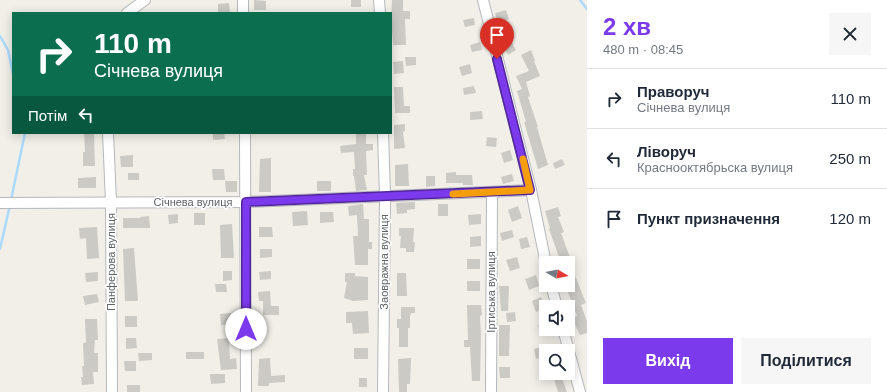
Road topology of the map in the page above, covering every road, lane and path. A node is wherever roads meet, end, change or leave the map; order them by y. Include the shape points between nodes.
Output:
1 (145, 0) edge
2 (243, 0) edge
3 (379, 0) edge
4 (483, 0) edge
5 (128, 12) edge
6 (243, 12) edge
7 (380, 12) edge
8 (108, 134) edge
9 (245, 134) edge
10 (383, 134) edge
11 (530, 190) junction
12 (492, 192) junction
13 (385, 196) junction
14 (111, 202) junction
15 (246, 202) junction
16 (0, 203) edge
17 (544, 256) edge
18 (565, 336) edge
19 (112, 392) edge
20 (246, 392) edge
21 (383, 392) edge
22 (491, 392) edge
23 (580, 392) edge

1 - 5 street
2 - 6 street
3 - 7 street
4 - 11 street
8 - 14 street, Панферова вулиця
9 - 15 street
10 - 13 street, Заовражна вулиця
11 - 12 street, Січнева вулиця
11 - 17 street
12 - 13 street, Січнева вулиця
12 - 22 street, Іртиська вулиця
13 - 15 street, Січнева вулиця
13 - 21 street, Заовражна вулиця
14 - 15 street, Січнева вулиця
14 - 16 street, Січнева вулиця
14 - 19 street, Панферова вулиця
15 - 20 street
18 - 23 street

